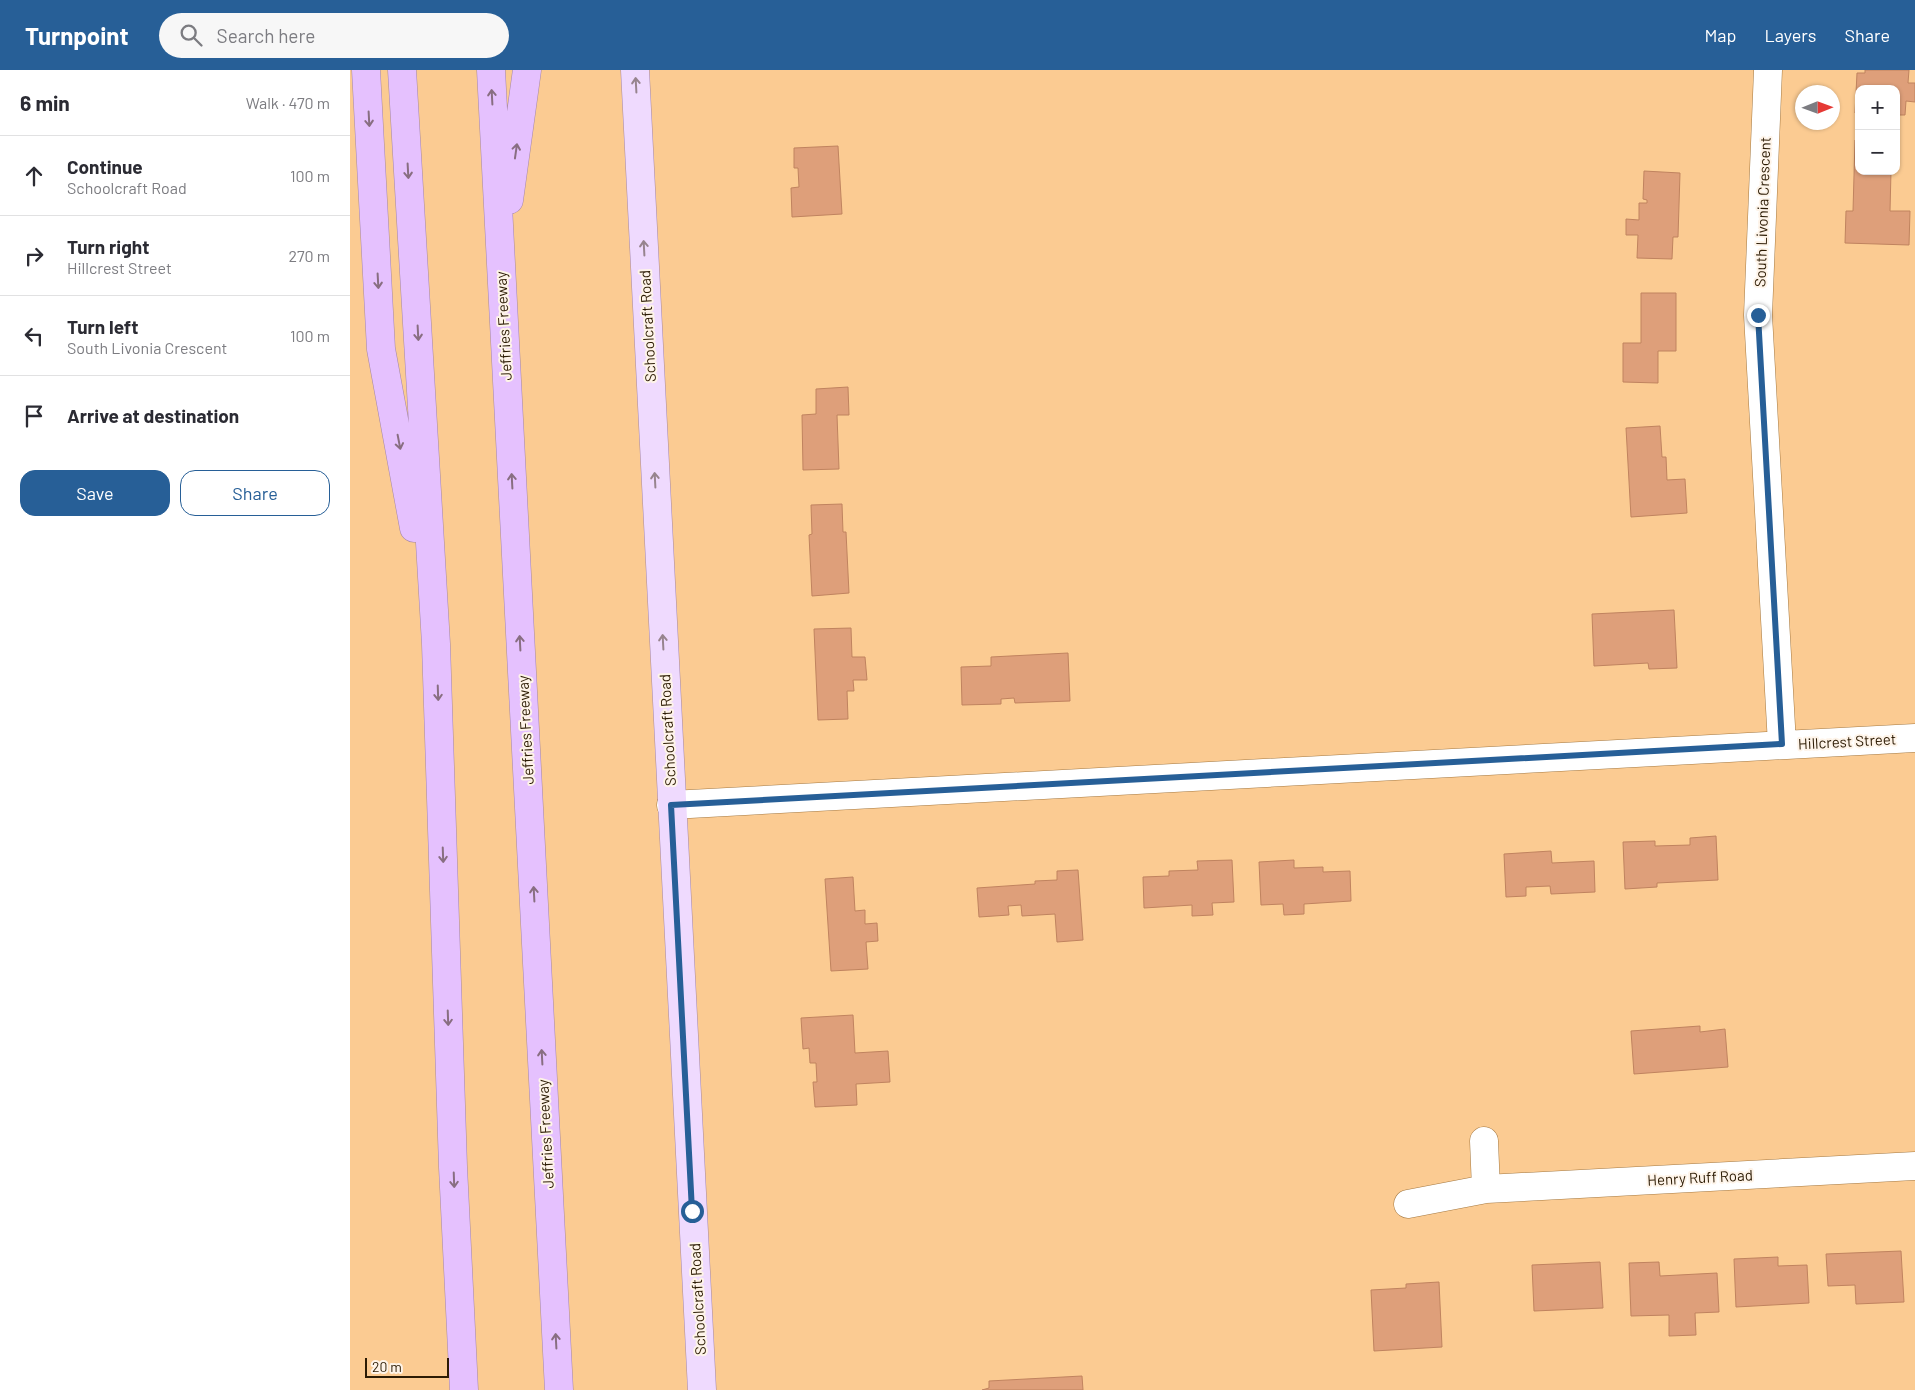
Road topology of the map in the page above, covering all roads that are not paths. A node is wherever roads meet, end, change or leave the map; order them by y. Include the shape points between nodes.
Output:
1 (366, 70) edge
2 (402, 70) edge
3 (491, 70) edge
4 (527, 70) edge
5 (635, 70) edge
6 (1768, 70) edge
7 (500, 268) junction
8 (436, 644) junction
9 (1915, 738) edge
10 (1782, 744) junction
11 (671, 805) junction
12 (1484, 1141) dead end
13 (1915, 1166) edge
14 (1486, 1189) junction
15 (1408, 1204) dead end
16 (464, 1390) edge
17 (559, 1390) edge
18 (702, 1390) edge

1 -> 8 highway via 381,349
2 -> 8 highway
7 -> 3 highway, Jeffries Freeway
7 -> 4 highway
11 -> 5 main road, Schoolcraft Road
6 - 10 street, South Livonia Crescent via 1758,315
17 -> 7 highway, Jeffries Freeway
8 -> 16 highway
9 - 10 street, Hillcrest Street
10 - 11 street, Hillcrest Street
11 - 18 main road, Schoolcraft Road
12 - 14 street
13 - 14 street, Henry Ruff Road
14 - 15 street, Henry Ruff Road

